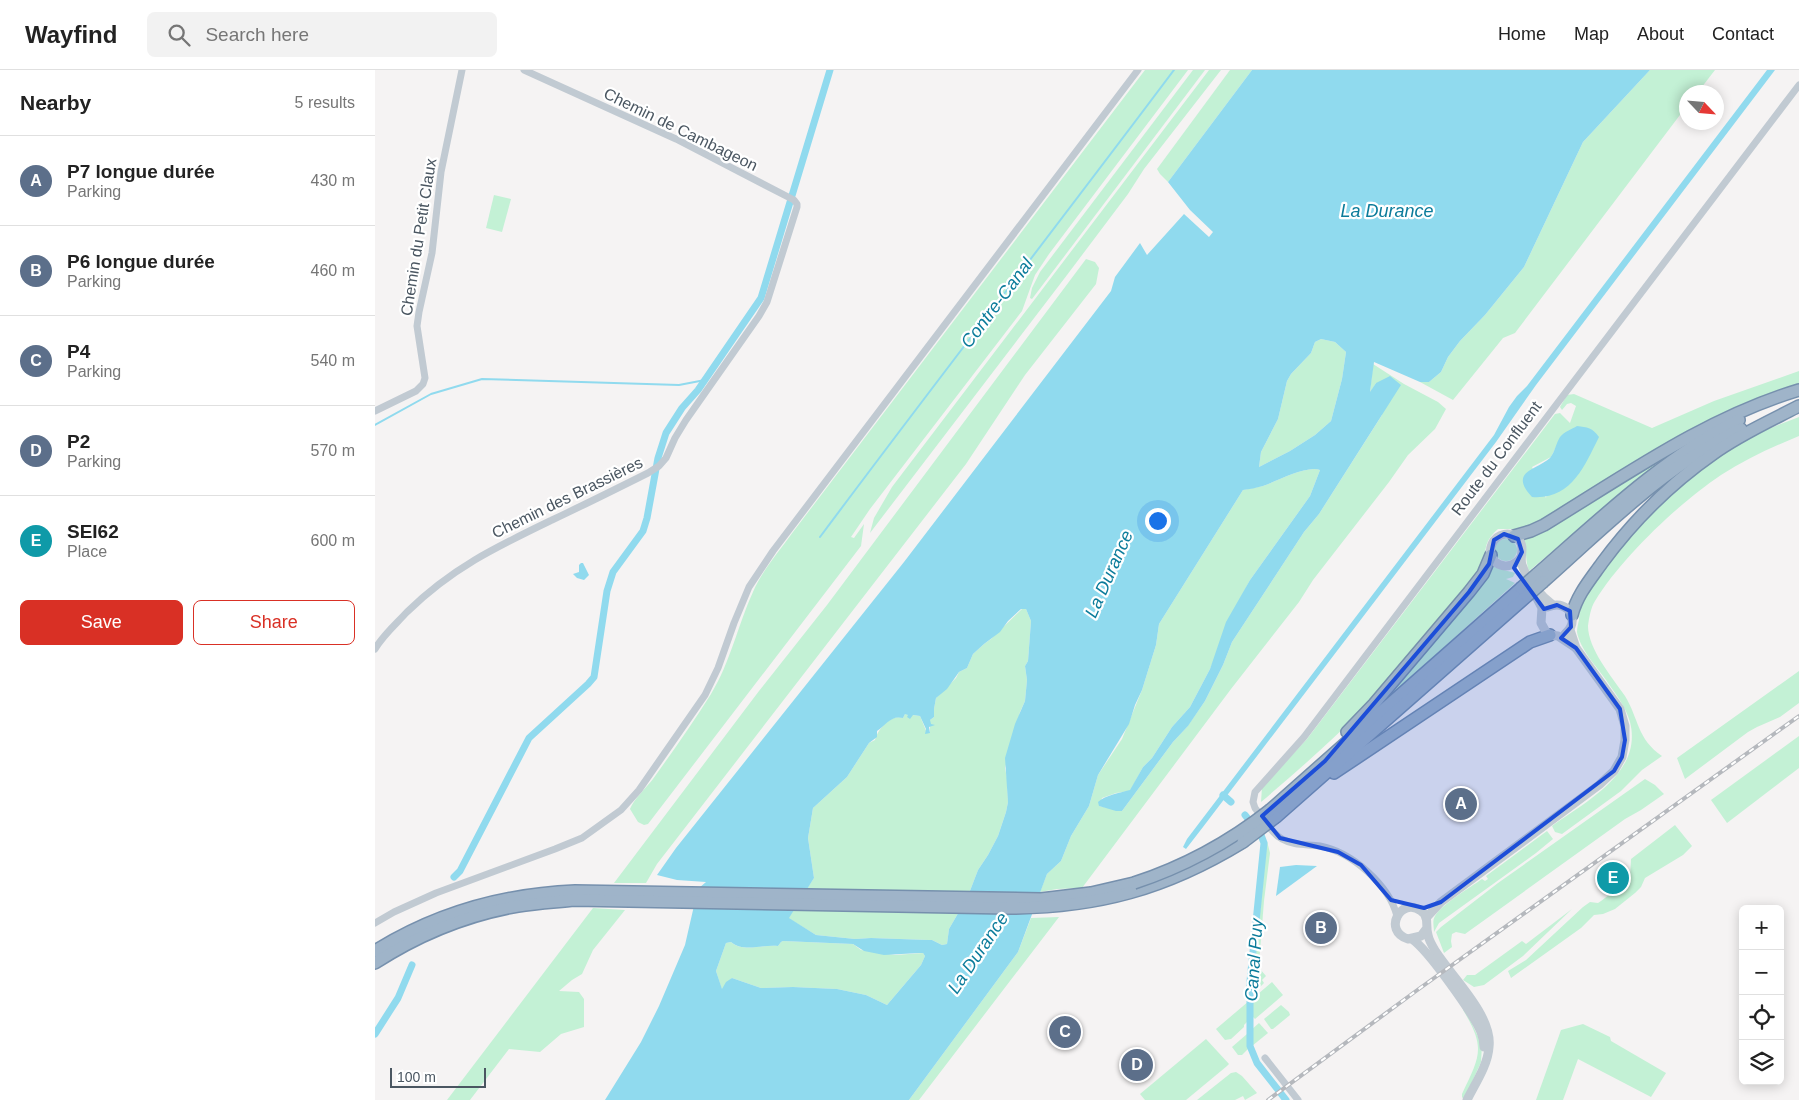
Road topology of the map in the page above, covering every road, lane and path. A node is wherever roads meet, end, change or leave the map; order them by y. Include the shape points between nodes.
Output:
1 (462, 70) edge
2 (524, 70) edge
3 (1138, 70) edge
4 (1799, 84) edge
5 (793, 200) joint
6 (1799, 390) edge
7 (1799, 396) edge
8 (1799, 406) edge
9 (375, 411) edge
10 (1515, 536) junction
11 (1491, 555) junction
12 (1521, 556) junction
13 (1511, 566) junction
14 (1540, 578) junction
15 (1524, 592) junction
16 (1553, 605) junction
17 (1543, 613) junction
18 (1572, 615) junction
19 (1570, 630) junction
20 (1554, 636) junction
21 (1576, 648) junction
22 (375, 649) edge
23 (1325, 760) junction
24 (1297, 797) junction
25 (1273, 813) junction
26 (575, 895) junction
27 (1391, 900) junction
28 (1441, 902) junction
29 (1414, 908) junction
30 (1397, 916) junction
31 (1427, 918) junction
32 (375, 923) edge
33 (1427, 928) junction
34 (1412, 939) junction
35 (375, 951) edge
36 (375, 963) edge
37 (1265, 1058) dead end
38 (1482, 1069) junction
39 (1298, 1100) edge
40 (1467, 1100) edge

1 - 9 street, Chemin du Petit Claux via 441,172 432,253 417,326 425,378 416,391
2 - 5 street, Chemin de Cambageon via 676,139
3 - 32 street via 773,551 749,588 705,695 633,797 621,810 582,838 436,893
4 - 27 street, Route du Confluent via 1305,737 1257,789 1255,808 1280,838 1347,856 1367,872
5 - 22 street, Chemin des Brassières via 767,302 685,420 666,458 656,468 464,565 413,606
6 - 10 highway via 1707,426 1544,525
7 - 14 highway via 1748,415 1686,450 1645,480
8 - 14 highway via 1726,436 1677,468
8 - 18 highway via 1713,454 1655,502 1615,545 1578,598
10 - 11 street via 1504,534 1495,540 1491,544
10 - 12 street via 1521,543
11 - 13 street via 1501,566
11 - 23 highway via 1483,574 1469,592
12 - 13 street
12 - 16 street via 1526,573
13 - 17 street via 1536,595
14 - 15 highway, bridge
15 - 23 highway
15 - 24 highway
16 - 17 street
16 - 18 street via 1562,606
17 - 20 street via 1541,623 1546,632
18 - 19 street
19 - 20 street
19 - 21 street
20 - 21 street
20 - 24 highway via 1530,642
21 - 28 street via 1620,709 1625,726 1622,757 1614,772 1599,785
23 - 25 highway
24 - 25 highway
25 - 26 highway, bridge via 1215,849 1158,875 1113,889 1064,897
26 - 35 highway via 532,894 471,907 422,925
26 - 36 highway via 494,911 451,924
27 - 29 street
27 - 30 street
28 - 29 street
28 - 31 street
29 - 30 street via 1405,909
29 - 31 street
30 - 34 street via 1398,933
31 - 33 street
33 - 34 street via 1421,936
33 - 38 street via 1436,952 1487,1029 1489,1047
34 - 38 street via 1425,952 1480,1030 1484,1042
37 - 39 street
38 - 40 street

